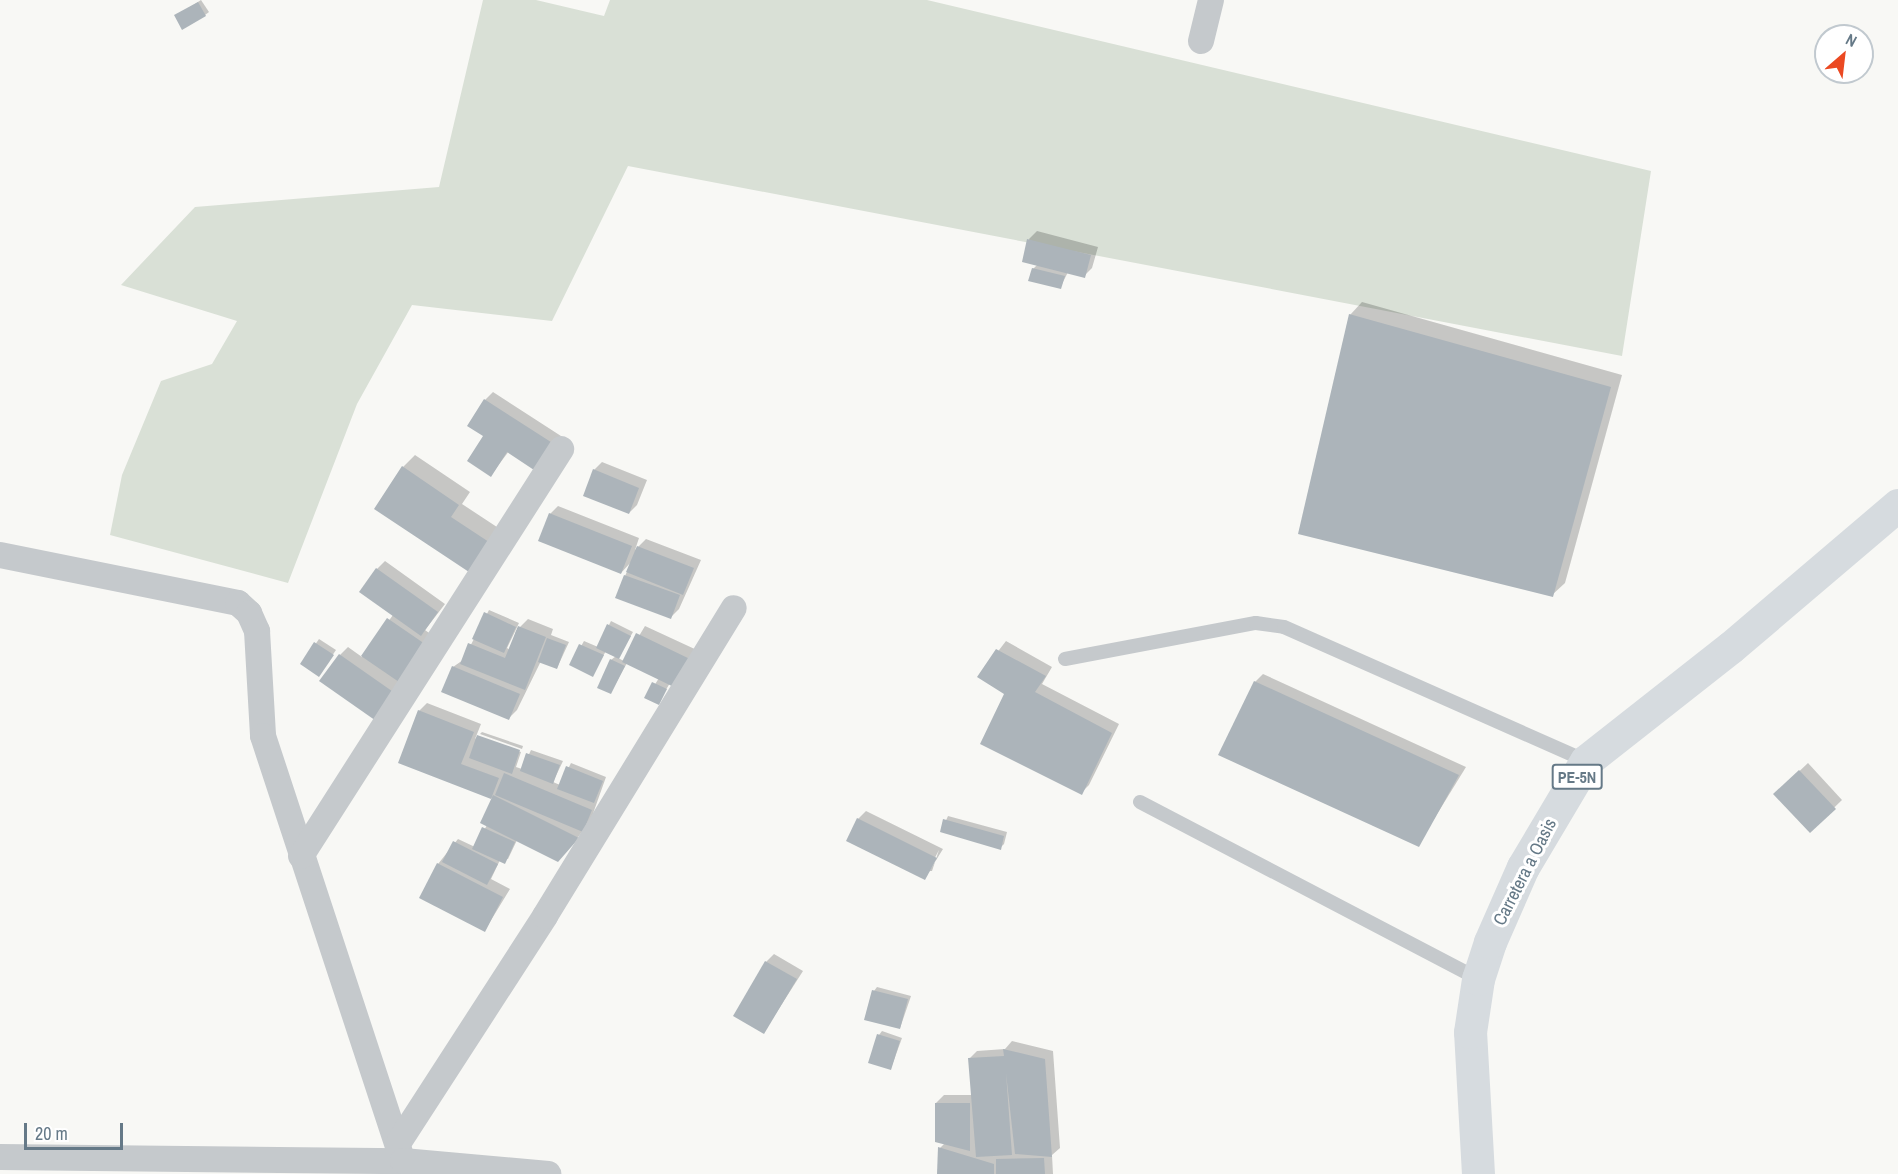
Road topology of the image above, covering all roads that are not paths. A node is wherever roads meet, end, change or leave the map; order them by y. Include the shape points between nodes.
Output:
1 (1211, 0) edge
2 (1201, 41) dead end
3 (561, 449) dead end
4 (1898, 505) edge
5 (0, 555) edge
6 (734, 608) dead end
7 (1065, 659) dead end
8 (1586, 761) junction
9 (1140, 802) dead end
10 (301, 856) junction
11 (1478, 979) junction
12 (401, 1151) junction
13 (0, 1156) edge
14 (548, 1174) edge
15 (1478, 1174) edge

1 - 2 street
3 - 10 street
4 - 8 main road, Carretera a Oasis / PE-5N via 1731,647
5 - 10 street via 238,603 249,613 257,631 263,736
6 - 12 street
7 - 8 lane via 1257,623 1284,627
8 - 11 main road, Carretera a Oasis / PE-5N via 1524,867
9 - 11 lane
10 - 12 street
11 - 15 main road, Carretera a Oasis / PE-5N via 1470,1032
12 - 13 street
12 - 14 street

